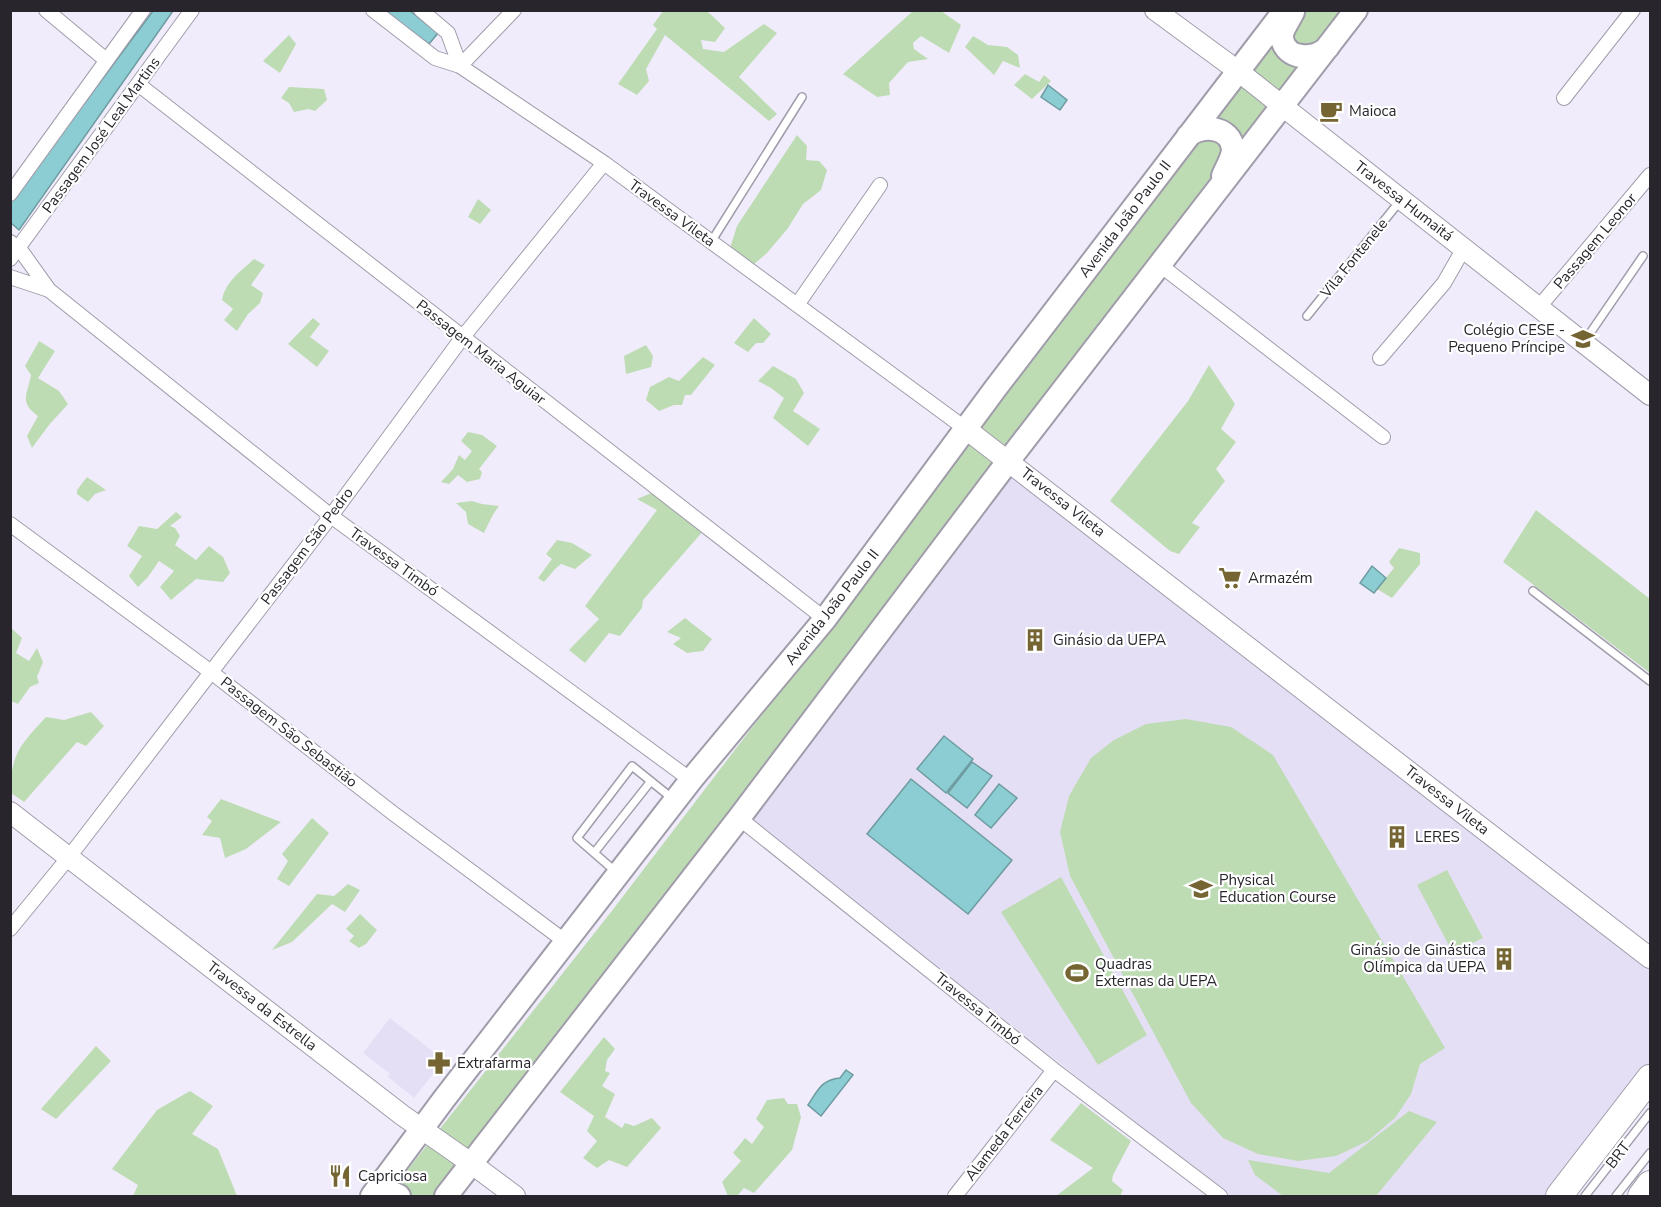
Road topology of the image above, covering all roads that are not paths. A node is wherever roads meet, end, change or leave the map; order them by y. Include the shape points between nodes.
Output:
1 (46, 10) edge
2 (143, 10) edge
3 (192, 10) edge
4 (373, 10) edge
5 (421, 10) edge
6 (514, 10) edge
7 (1155, 10) edge
8 (1285, 10) edge
9 (1294, 10) edge
10 (1356, 10) edge
11 (1633, 10) edge
12 (1328, 47) junction
13 (106, 60) junction
14 (460, 66) junction
15 (1238, 71) junction
16 (138, 84) junction
17 (802, 97) dead end
18 (1564, 98) dead end
19 (1283, 106) junction
20 (1188, 136) junction
21 (603, 163) junction
22 (1650, 175) edge
23 (880, 185) dead end
24 (10, 194) edge
25 (1214, 196) junction
26 (1402, 199) junction
27 (711, 242) junction
28 (1464, 248) junction
29 (13, 250) edge
30 (1643, 256) dead end
31 (1160, 265) junction
32 (10, 277) edge
33 (49, 290) junction
34 (797, 305) junction
35 (1539, 307) junction
36 (1307, 316) dead end
37 (462, 338) junction
38 (1584, 342) junction
39 (1380, 357) dead end
40 (1650, 394) edge
41 (966, 429) junction
42 (1383, 437) dead end
43 (1009, 460) junction
44 (331, 516) junction
45 (10, 524) edge
46 (1533, 591) dead end
47 (825, 619) junction
48 (211, 672) junction
49 (1650, 681) edge
50 (691, 780) junction
51 (651, 781) junction
52 (675, 801) junction
53 (10, 812) edge
54 (739, 818) junction
55 (594, 853) junction
56 (69, 857) junction
57 (618, 874) junction
58 (10, 929) edge
59 (566, 942) junction
60 (1650, 958) edge
61 (1054, 1070) junction
62 (1650, 1078) edge
63 (1650, 1113) edge
64 (423, 1130) junction
65 (1650, 1153) edge
66 (472, 1164) junction
67 (1650, 1184) edge
68 (374, 1197) edge
69 (399, 1197) edge
70 (446, 1197) edge
71 (515, 1197) edge
72 (955, 1197) edge
73 (1220, 1197) edge
74 (1559, 1197) edge
75 (1585, 1197) edge
76 (1616, 1197) edge
77 (1641, 1197) edge

1 - 13 street
2 - 13 street
3 - 16 street, Passagem José Leal Martins
4 - 14 street, Travessa Vileta via 435,58
5 - 14 street via 448,33
6 - 14 street
7 - 15 street, Travessa Humaitá
8 - 15 main road, Avenida João Paulo II
9 - 12 main road via 1282,32 1286,47 1301,57 1322,53
10 - 12 main road
11 - 18 street
12 - 19 main road
13 - 24 street
14 - 21 street, Travessa Vileta
15 - 19 street, Travessa Humaitá
15 - 20 main road, Avenida João Paulo II
16 - 29 street, Passagem José Leal Martins
16 - 37 street, Passagem Maria Aguiar
17 - 27 lane
19 - 25 main road
19 - 26 street, Travessa Humaitá
20 - 25 main road via 1195,130 1209,128 1230,140 1232,155
20 - 41 main road, Avenida João Paulo II
21 - 27 street, Travessa Vileta
21 - 37 street, Passagem São Pedro
22 - 35 street, Passagem Leonor
23 - 34 street
25 - 31 main road
26 - 28 street, Travessa Humaitá
26 - 36 lane, Vila Fontenele
27 - 34 street, Travessa Vileta
28 - 35 street, Travessa Humaitá
28 - 39 street via 1444,283
29 - 33 street, Travessa Timbó
30 - 38 lane
31 - 42 street
31 - 43 main road
32 - 33 street, Travessa Timbó
33 - 44 street, Travessa Timbó
34 - 41 street, Travessa Vileta
35 - 38 street, Travessa Humaitá
37 - 44 street, Passagem São Pedro
37 - 47 street, Passagem Maria Aguiar
38 - 40 street, Travessa Humaitá
41 - 43 street, Travessa Vileta
41 - 47 main road, Avenida João Paulo II
43 - 54 main road
43 - 60 street, Travessa Vileta
44 - 48 street, Passagem São Pedro
44 - 50 street, Travessa Timbó
45 - 48 street, Passagem São Sebastião
46 - 49 lane
47 - 50 main road, Avenida João Paulo II
48 - 56 street, Passagem São Pedro
48 - 59 street, Passagem São Sebastião
50 - 52 main road, Avenida João Paulo II
51 - 52 lane
51 - 55 lane
51 - 55 lane via 632,766 577,838
52 - 57 main road, Avenida João Paulo II
53 - 56 street, Travessa da Estrella
54 - 61 street, Travessa Timbó
54 - 66 main road
55 - 57 lane
56 - 58 street, Passagem São Pedro
56 - 64 street, Travessa da Estrella
57 - 59 main road, Avenida João Paulo II
59 - 64 main road, Avenida João Paulo II
61 - 72 street, Alameda Ferreira
61 - 73 street, Travessa Timbó
62 - 74 highway
63 - 75 lane, BRT
64 - 66 street, Travessa da Estrella
64 - 68 main road, Avenida João Paulo II
65 - 76 lane, BRT
66 - 70 main road
66 - 71 street, Travessa da Estrella
67 - 77 highway
68 - 69 main road via 388,1191

